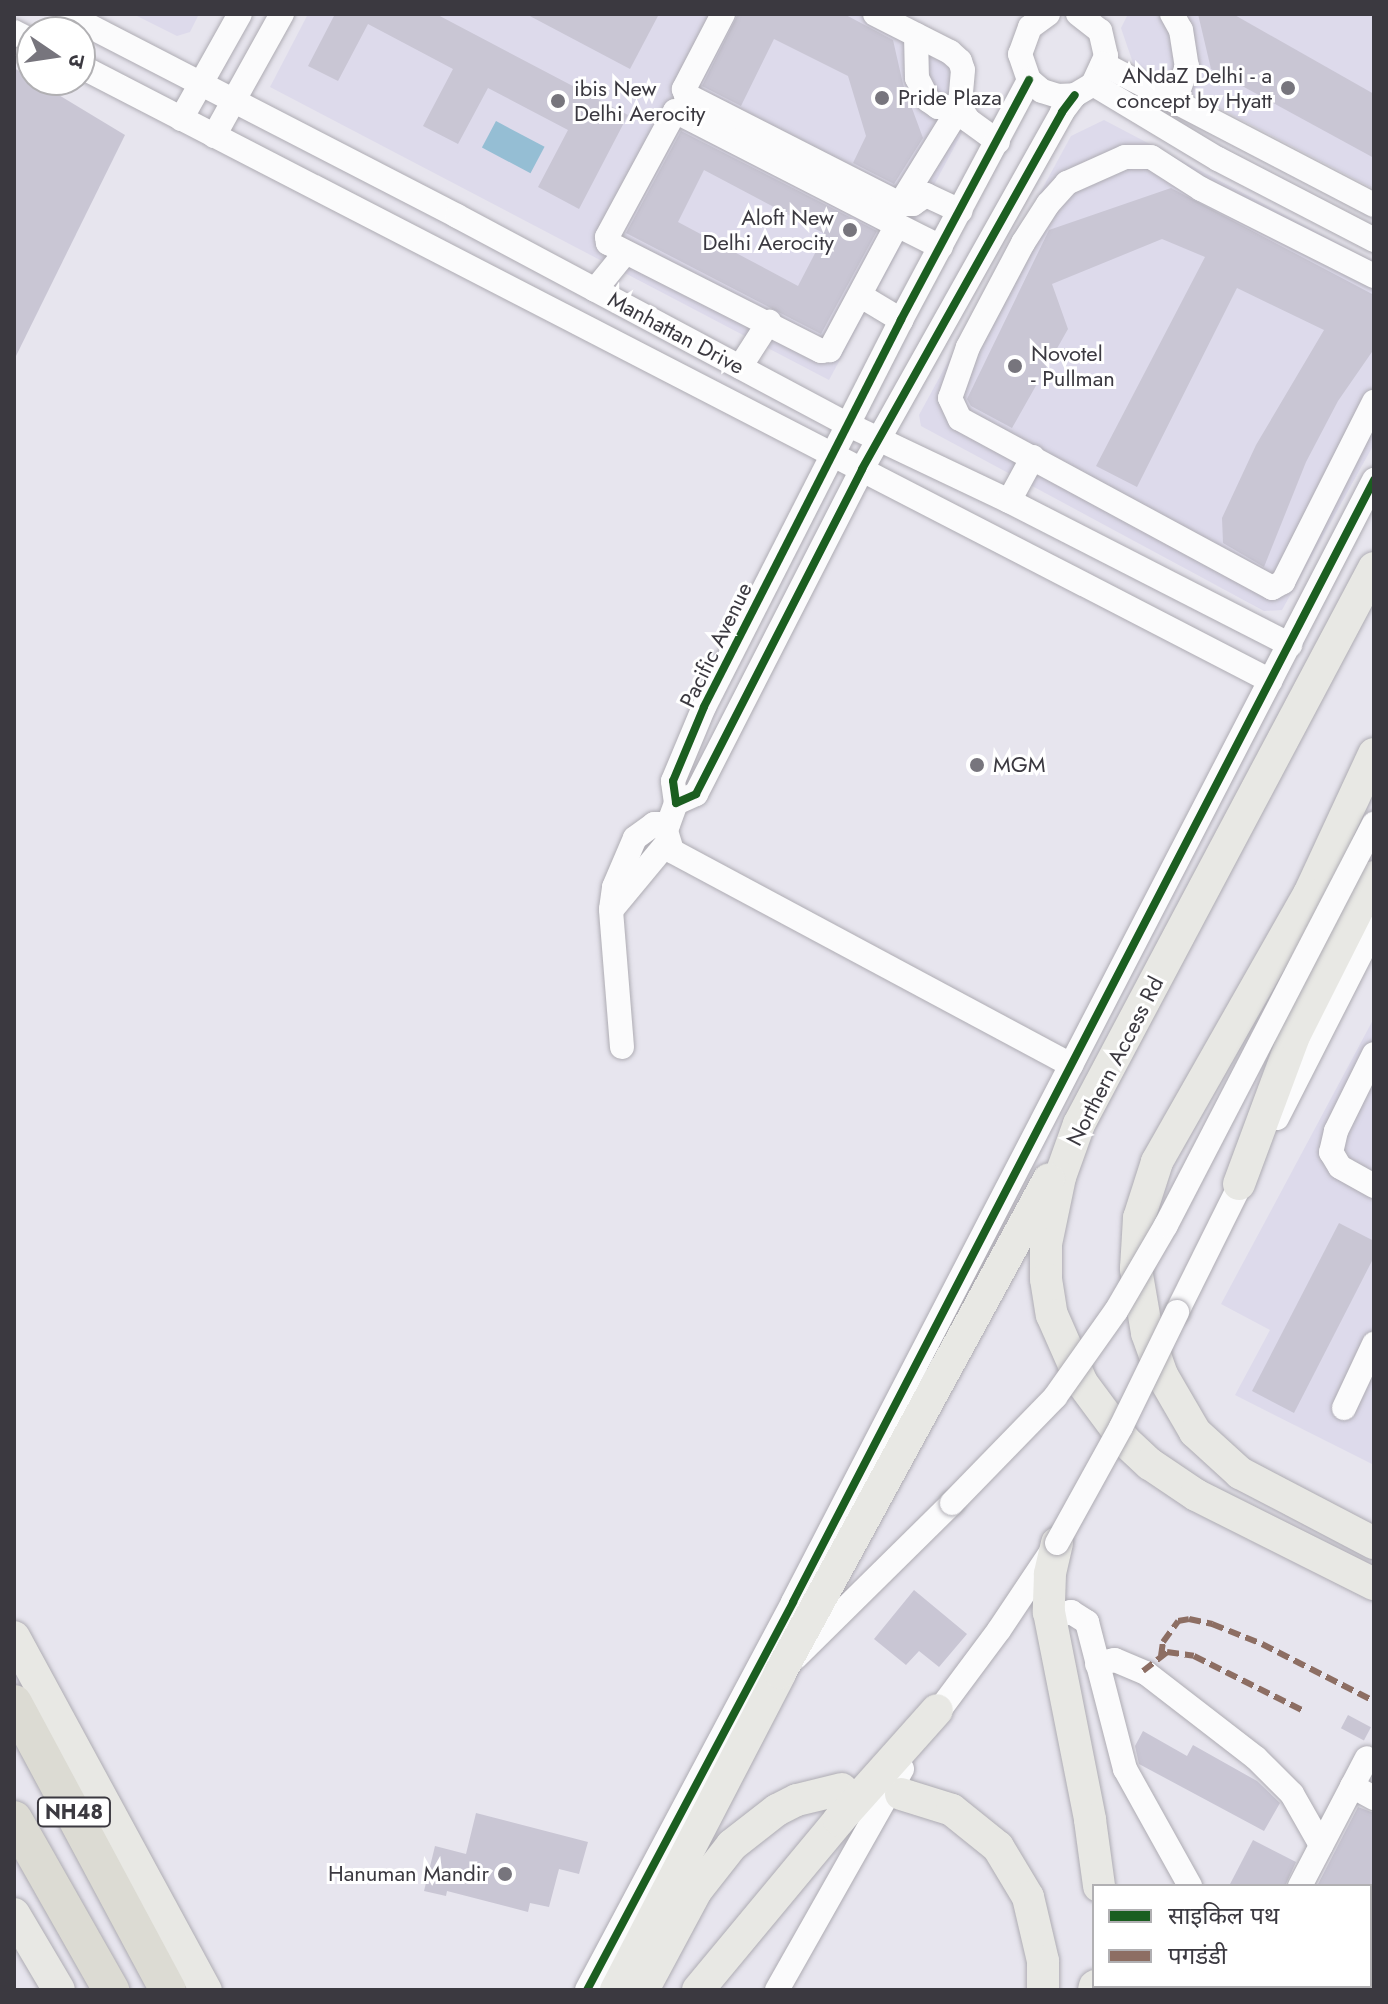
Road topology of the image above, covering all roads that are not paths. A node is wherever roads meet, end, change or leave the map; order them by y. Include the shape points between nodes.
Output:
1 (66, 14) edge
2 (240, 14) edge
3 (282, 14) edge
4 (723, 14) edge
5 (875, 14) edge
6 (1048, 14) edge
7 (1078, 14) edge
8 (1172, 14) edge
9 (1104, 22) edge
10 (916, 35) junction
11 (96, 74) edge
12 (1029, 80) junction
13 (1090, 81) junction
14 (203, 85) junction
15 (236, 101) junction
16 (1175, 101) junction
17 (960, 107) junction
18 (181, 119) junction
19 (214, 136) junction
20 (998, 142) junction
21 (1202, 149) junction
22 (1186, 179) junction
23 (1374, 205) edge
24 (960, 211) junction
25 (898, 215) junction
26 (997, 227) junction
27 (1374, 240) edge
28 (1023, 243) junction
29 (941, 247) junction
30 (625, 253) junction
31 (1374, 276) edge
32 (595, 290) junction
33 (861, 296) junction
34 (901, 320) junction
35 (769, 322) junction
36 (939, 333) junction
37 (968, 347) junction
38 (740, 367) junction
39 (1374, 402) edge
40 (849, 425) junction
41 (879, 441) junction
42 (833, 454) junction
43 (1033, 457) junction
44 (862, 469) junction
45 (1374, 480) edge
46 (1009, 501) junction
47 (1316, 512) junction
48 (1348, 529) junction
49 (1374, 568) edge
50 (1290, 645) junction
51 (1271, 681) junction
52 (1374, 754) edge
53 (670, 823) junction
54 (1374, 824) edge
55 (1374, 877) edge
56 (1374, 928) edge
57 (622, 1047) dead end
58 (1374, 1054) edge
59 (1071, 1065) junction
60 (1079, 1124) junction
61 (1239, 1184) junction
62 (1374, 1186) edge
63 (1374, 1344) edge
64 (1344, 1408) dead end
65 (1057, 1543) junction
66 (1374, 1543) edge
67 (1374, 1584) edge
68 (1050, 1617) junction
69 (14, 1637) edge
70 (1097, 1664) junction
71 (780, 1673) junction
72 (14, 1703) edge
73 (937, 1710) junction
74 (1367, 1758) dead end
75 (1352, 1786) junction
76 (842, 1789) dead end
77 (901, 1794) dead end
78 (1374, 1798) edge
79 (14, 1819) edge
80 (1321, 1845) junction
81 (1099, 1884) edge
82 (1189, 1884) edge
83 (1301, 1884) edge
84 (14, 1914) edge
85 (59, 1990) edge
86 (111, 1990) edge
87 (168, 1990) edge
88 (206, 1990) edge
89 (587, 1990) edge
90 (616, 1990) edge
91 (643, 1990) edge
92 (698, 1990) edge
93 (777, 1990) edge
94 (1043, 1990) edge

1 - 14 street, Manhattan Drive
2 - 14 street
3 - 15 street
4 - 25 street via 684,89 686,95
5 - 10 street
6 - 12 street via 1023,39 1020,54
7 - 9 street
8 - 16 street via 1181,30 1187,66
9 - 13 street via 1105,43
10 - 17 street via 960,61
10 - 17 street via 917,78 928,100 938,107
11 - 18 street, Manhattan Drive
12 - 13 street via 1058,96
12 - 20 street, Pacific Avenue
13 - 16 street
13 - 21 street
13 - 26 street
14 - 15 street, Manhattan Drive
14 - 18 street
15 - 19 street
15 - 32 street, Manhattan Drive
16 - 23 street
17 - 20 street via 968,120
17 - 25 street
18 - 19 street, Manhattan Drive
19 - 42 street, Manhattan Drive
20 - 24 street, Pacific Avenue
21 - 22 street
21 - 27 street
22 - 28 street via 1151,157 1125,157 1067,183
22 - 31 street
24 - 25 street via 926,195
24 - 29 street, Pacific Avenue
25 - 29 street
25 - 30 street via 675,111 607,237
25 - 33 street
26 - 28 street
26 - 36 street
28 - 37 street
29 - 34 street, Pacific Avenue
30 - 32 street
30 - 35 street
32 - 38 street, Manhattan Drive
33 - 34 street
33 - 35 street via 830,350 821,351
34 - 40 street, Pacific Avenue
35 - 38 street
36 - 37 street
36 - 41 street
37 - 43 street via 950,398 955,414
38 - 40 street, Manhattan Drive
39 - 47 street
40 - 41 street, Manhattan Drive
40 - 42 street, Pacific Avenue
41 - 44 street
41 - 46 street, Manhattan Drive
42 - 44 street, Manhattan Drive
42 - 53 street, Pacific Avenue via 704,707 673,781
43 - 46 street
43 - 47 street via 1272,588 1283,582
44 - 51 street, Manhattan Drive
44 - 53 street via 696,794
45 - 48 street
46 - 50 street, Manhattan Drive
47 - 48 street
48 - 50 street
49 - 60 main road, Northern Access Rd
50 - 51 street
51 - 59 street
52 - 66 main road via 1309,894 1157,1162 1139,1218 1136,1248 1147,1333 1162,1375 1195,1432 1240,1473
53 - 57 street via 611,909
53 - 59 street via 672,851
54 - 71 street, bridge via 1173,1213 1116,1311 1055,1397 995,1462
55 - 61 main road via 1294,1036
56 - 61 street
58 - 62 street via 1331,1152 1340,1167
59 - 89 street
60 - 67 main road, Northern Access Rd via 1052,1211 1046,1279 1052,1315 1082,1383 1125,1441 1150,1464 1249,1523
60 - 71 main road
61 - 65 street, bridge via 1121,1427
63 - 64 street
65 - 68 main road via 1050,1574
65 - 73 street
68 - 70 street via 1071,1612 1084,1617
68 - 81 main road
69 - 88 main road
70 - 80 street via 1115,1660 1146,1673 1256,1758 1292,1794
70 - 82 street via 1129,1778
71 - 90 main road
72 - 87 highway, NH48
73 - 92 main road
73 - 93 street
74 - 75 street
75 - 78 street
75 - 80 street
76 - 91 main road via 777,1810 732,1845 696,1891
77 - 94 main road via 952,1810 998,1847 1028,1897 1043,1961
79 - 86 highway, NH48
80 - 83 street
84 - 85 main road

